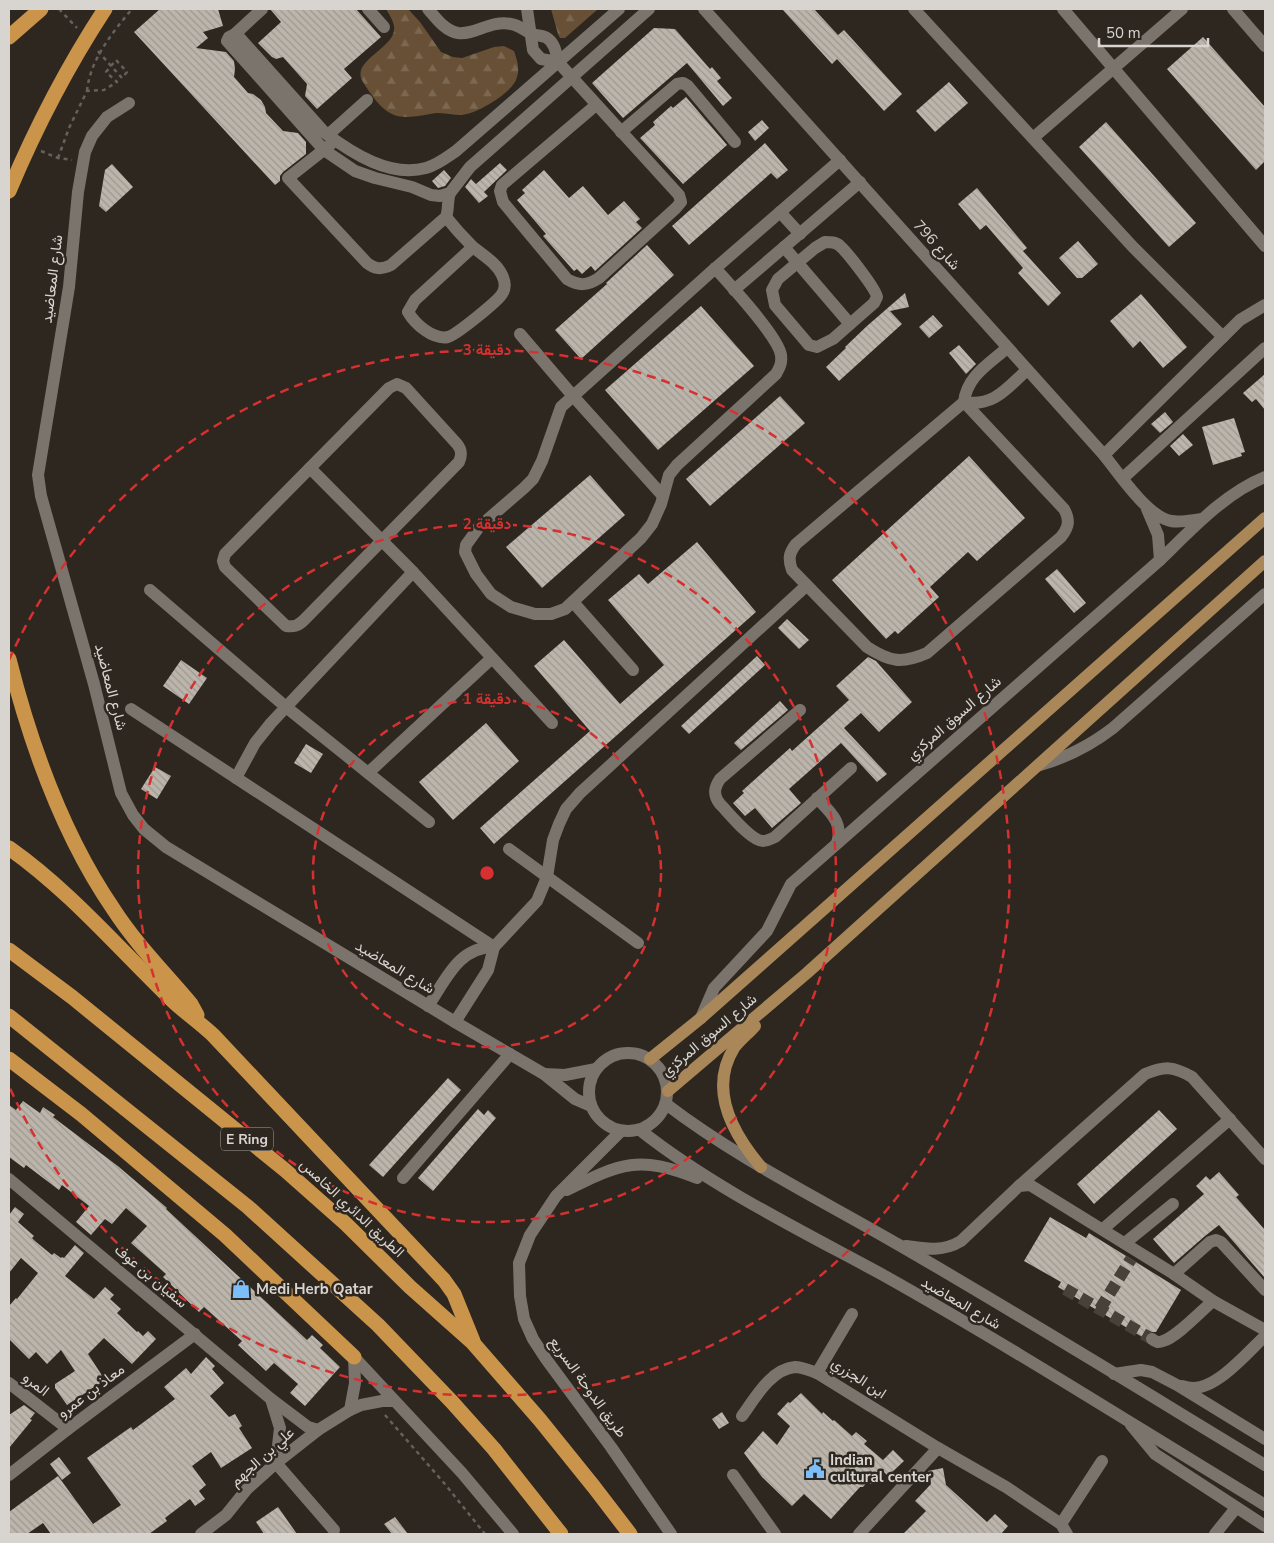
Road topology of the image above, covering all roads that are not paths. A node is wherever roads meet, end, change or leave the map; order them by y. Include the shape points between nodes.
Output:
1 (40, 9) edge
2 (105, 9) edge
3 (262, 9) edge
4 (368, 9) edge
5 (428, 9) edge
6 (526, 9) edge
7 (619, 9) edge
8 (649, 9) edge
9 (704, 9) edge
10 (914, 9) edge
11 (1063, 9) edge
12 (1182, 9) edge
13 (1233, 9) edge
14 (384, 27) dead end
15 (234, 34) junction
16 (531, 34) junction
17 (9, 37) edge
18 (1265, 46) edge
19 (558, 62) junction
20 (1114, 68) junction
21 (572, 78) junction
22 (367, 100) dead end
23 (129, 103) dead end
24 (596, 105) junction
25 (621, 132) junction
26 (331, 137) junction
27 (1033, 138) junction
28 (735, 142) dead end
29 (324, 150) junction
30 (456, 151) junction
31 (840, 160) junction
32 (470, 167) junction
33 (860, 182) junction
34 (9, 191) edge
35 (450, 193) junction
36 (780, 212) junction
37 (446, 217) junction
38 (800, 234) junction
39 (1265, 246) edge
40 (473, 247) junction
41 (784, 247) junction
42 (797, 263) junction
43 (715, 268) junction
44 (734, 290) junction
45 (1265, 305) edge
46 (850, 324) junction
47 (520, 334) dead end
48 (1223, 337) junction
49 (1007, 348) junction
50 (1265, 348) edge
51 (1027, 370) junction
52 (572, 396) junction
53 (964, 402) junction
54 (1104, 455) junction
55 (310, 468) junction
56 (1265, 477) edge
57 (1123, 478) junction
58 (663, 496) junction
59 (1144, 504) junction
60 (1265, 518) edge
61 (1202, 519) junction
62 (382, 540) junction
63 (1160, 560) junction
64 (1265, 561) edge
65 (413, 572) junction
66 (806, 586) junction
67 (150, 590) dead end
68 (1265, 594) edge
69 (572, 602) junction
70 (492, 658) junction
71 (9, 659) edge
72 (633, 670) dead end
73 (286, 707) junction
74 (131, 710) dead end
75 (800, 710) dead end
76 (552, 724) dead end
77 (1040, 764) junction
78 (852, 768) dead end
79 (368, 773) junction
80 (236, 778) junction
81 (817, 798) junction
82 (836, 819) junction
83 (862, 820) junction
84 (429, 822) dead end
85 (837, 843) junction
86 (9, 848) edge
87 (509, 848) dead end
88 (547, 877) junction
89 (638, 943) dead end
90 (494, 947) junction
91 (9, 950) edge
92 (807, 973) junction
93 (428, 1006) junction
94 (9, 1016) edge
95 (701, 1018) junction
96 (455, 1022) junction
97 (205, 1028) junction
98 (510, 1054) junction
99 (9, 1059) edge
100 (650, 1059) junction
101 (596, 1069) junction
102 (544, 1074) junction
103 (667, 1097) junction
104 (590, 1106) junction
105 (1230, 1119) junction
106 (640, 1130) junction
107 (621, 1131) junction
108 (1265, 1158) edge
109 (761, 1167) junction
110 (403, 1178) dead end
111 (9, 1179) edge
112 (1019, 1186) junction
113 (733, 1192) junction
114 (556, 1196) junction
115 (1173, 1204) dead end
116 (1103, 1229) junction
117 (900, 1245) junction
118 (1131, 1251) junction
119 (1174, 1274) junction
120 (1265, 1290) edge
121 (1213, 1301) junction
122 (852, 1314) dead end
123 (1265, 1330) edge
124 (195, 1334) junction
125 (1265, 1336) edge
126 (1152, 1339) tunnel mouth
127 (473, 1343) junction
128 (354, 1357) junction
129 (817, 1372) junction
130 (1114, 1374) junction
131 (9, 1383) edge
132 (1177, 1385) junction
133 (271, 1399) junction
134 (394, 1401) junction
135 (350, 1410) junction
136 (742, 1416) dead end
137 (1125, 1418) junction
138 (68, 1429) junction
139 (318, 1430) junction
140 (1265, 1439) edge
141 (938, 1448) junction
142 (1102, 1461) dead end
143 (276, 1463) junction
144 (1265, 1465) edge
145 (9, 1475) edge
146 (733, 1475) dead end
147 (1265, 1505) edge
148 (1236, 1508) junction
149 (1265, 1526) edge
150 (1064, 1529) edge
151 (334, 1530) dead end
152 (202, 1534) edge
153 (513, 1534) edge
154 (561, 1534) edge
155 (630, 1534) edge
156 (672, 1534) edge
157 (775, 1534) edge
158 (860, 1534) edge
159 (1215, 1534) edge

1 - 17 highway
2 - 34 highway via 77,52 28,145
3 - 15 street
4 - 14 street
5 - 16 street via 444,26 457,33 504,23 514,24
6 - 16 street
7 - 19 street
8 - 21 street
9 - 31 street, شارع 796
10 - 27 street
11 - 20 street
12 - 20 street
13 - 18 street
15 - 26 street
15 - 29 street via 228,42
16 - 19 street via 547,38 555,47
16 - 19 street via 533,50 541,59
19 - 21 street
19 - 30 street
20 - 27 street
20 - 39 street
21 - 24 street
21 - 32 street
22 - 26 street
23 - 93 street, شارع المعاضيد via 107,117 92,136 85,152 69,287 38,476 121,793 133,815 155,839
24 - 25 street
24 - 25 street via 500,191 503,202 567,279 575,284 591,284 599,278 681,202 679,195
25 - 28 street via 677,84 683,83
26 - 29 street
26 - 30 street via 364,159 405,170 424,169
27 - 48 street via 1133,247
29 - 35 street via 355,170 375,178 440,196
29 - 37 street via 288,178 372,267 379,269 391,265
30 - 32 street
31 - 33 street, شارع 796
31 - 36 street
32 - 35 street
33 - 38 street
33 - 49 street, شارع 796
35 - 37 street
36 - 38 street
36 - 43 street
37 - 40 street
38 - 41 street
40 - 40 street via 415,300 408,312 413,320 435,336 449,337 499,299 503,292 502,274
41 - 42 street
41 - 44 street
42 - 46 street
42 - 46 street via 825,242 840,246 876,293 874,303
42 - 46 street via 778,279 772,290 776,305 809,345 821,346
43 - 44 street
43 - 52 street
44 - 58 street via 779,348 781,365 767,383 677,465 669,475
45 - 48 street via 1240,320
47 - 52 street
48 - 54 street
49 - 51 street, شارع 796
49 - 53 street via 974,377 968,385
50 - 57 street
51 - 53 street via 994,399 976,404
51 - 54 street, شارع 796
52 - 58 street
52 - 69 street via 561,407 542,461 532,479 478,527 465,552 476,574 492,594 516,609 551,614 565,609
53 - 66 street via 796,544 790,552 789,561 792,570
53 - 66 street via 1064,509 1068,524 1061,537 927,654 912,660 882,657 867,647
54 - 57 street, شارع 796
55 - 62 street
55 - 62 street via 392,385 406,388 461,449 461,457
55 - 62 street via 225,554 225,567 280,622 293,627 299,625
56 - 61 street, شارع السوق المركزي
57 - 59 street, شارع 796
58 - 69 street via 652,524 641,538
59 - 61 street, شارع 796 via 1159,517 1170,521
59 - 63 street, شارع 796 via 1158,535
60 - 95 main road, شارع السوق المركزي
61 - 63 street, شارع السوق المركزي
62 - 65 street
63 - 83 street, شارع السوق المركزي
64 - 77 main road, شارع السوق المركزي
65 - 70 street
65 - 73 street
66 - 88 street via 580,793 566,809 553,840
67 - 73 street
68 - 77 street, شارع السوق المركزي via 1114,728 1072,754
69 - 72 street
70 - 76 street
70 - 79 street
71 - 97 highway via 46,776 79,853 114,912 191,1004
73 - 79 street
73 - 80 street via 255,743
74 - 80 street
75 - 81 street via 720,778 714,791 716,798 752,837 763,841 775,837
77 - 92 main road, شارع السوق المركزي
78 - 81 street
79 - 84 street
80 - 90 street
81 - 82 street
82 - 83 street
82 - 85 street via 839,830
83 - 85 street, شارع السوق المركزي
85 - 95 street, شارع السوق المركزي via 791,884 767,931 714,988
86 - 97 highway via 51,881 173,1001
87 - 88 street
88 - 89 street
88 - 90 street via 537,901
90 - 93 street via 476,949 460,960
90 - 96 street via 488,970
91 - 127 highway, الطريق الدائري الخامس / E Ring via 72,997 285,1170
92 - 103 main road, شارع السوق المركزي
92 - 109 main road via 735,1046 724,1075 725,1105 733,1128
93 - 96 street, شارع المعاضيد
94 - 154 highway via 248,1207 378,1325 494,1449
95 - 100 main road, شارع السوق المركزي
96 - 98 street, شارع المعاضيد
97 - 127 highway via 444,1280 457,1301
98 - 102 street, شارع المعاضيد
98 - 110 street
99 - 128 highway via 81,1114 225,1235
100 - 101 street via 638,1054 615,1055
100 - 103 street via 663,1073
101 - 102 street via 572,1074
101 - 104 street via 588,1093
102 - 104 street, شارع المعاضيد via 575,1099
103 - 106 street via 656,1120
103 - 109 street, شارع المعاضيد via 714,1138
104 - 107 street via 608,1127
105 - 108 street
105 - 112 street via 1192,1077 1181,1070 1158,1068 1145,1074
105 - 116 street
106 - 107 street
106 - 113 street, شارع المعاضيد via 672,1155
107 - 114 street, طريق الدوحة السريع
109 - 117 street, شارع المعاضيد
111 - 124 street, سفيان بن عوف
112 - 116 street via 1037,1188
112 - 117 street via 952,1246 928,1250
113 - 114 street via 670,1168 638,1164 605,1171
113 - 137 street, شارع المعاضيد via 882,1275
114 - 156 street, طريق الدوحة السريع via 530,1235 519,1263 524,1319 546,1360
115 - 118 street
116 - 118 street
117 - 130 street, شارع المعاضيد
118 - 119 street
119 - 120 street via 1216,1240
119 - 121 street
121 - 123 street
121 - 126 street via 1172,1338 1161,1342
122 - 129 street, ابن الجزري
124 - 133 street, سفيان بن عوف
124 - 138 street, معاذ بن عمرو
125 - 132 street via 1223,1376 1211,1383 1193,1388
127 - 155 highway, الطريق الدائري الخامس / E Ring via 594,1486
128 - 134 street
128 - 135 street via 355,1383
129 - 136 street via 796,1367 783,1369 769,1381
129 - 141 street, ابن الجزري
130 - 132 street via 1141,1370
130 - 144 street, شارع المعاضيد
131 - 138 street, المرو
132 - 140 street
133 - 139 street, سفيان بن عوف via 308,1427
133 - 143 street via 280,1428
134 - 135 street, علي بن الجهم
134 - 153 street via 462,1472
135 - 139 street, علي بن الجهم
137 - 147 street, شارع المعاضيد
137 - 148 street via 1154,1454
138 - 145 street, معاذ بن عمرو
139 - 143 street, علي بن الجهم
141 - 150 street, ابن الجزري via 1006,1487
141 - 158 street
142 - 150 street, ابن الجزري
143 - 151 street
143 - 152 street, علي بن الجهم
146 - 157 street
148 - 149 street
148 - 159 street

